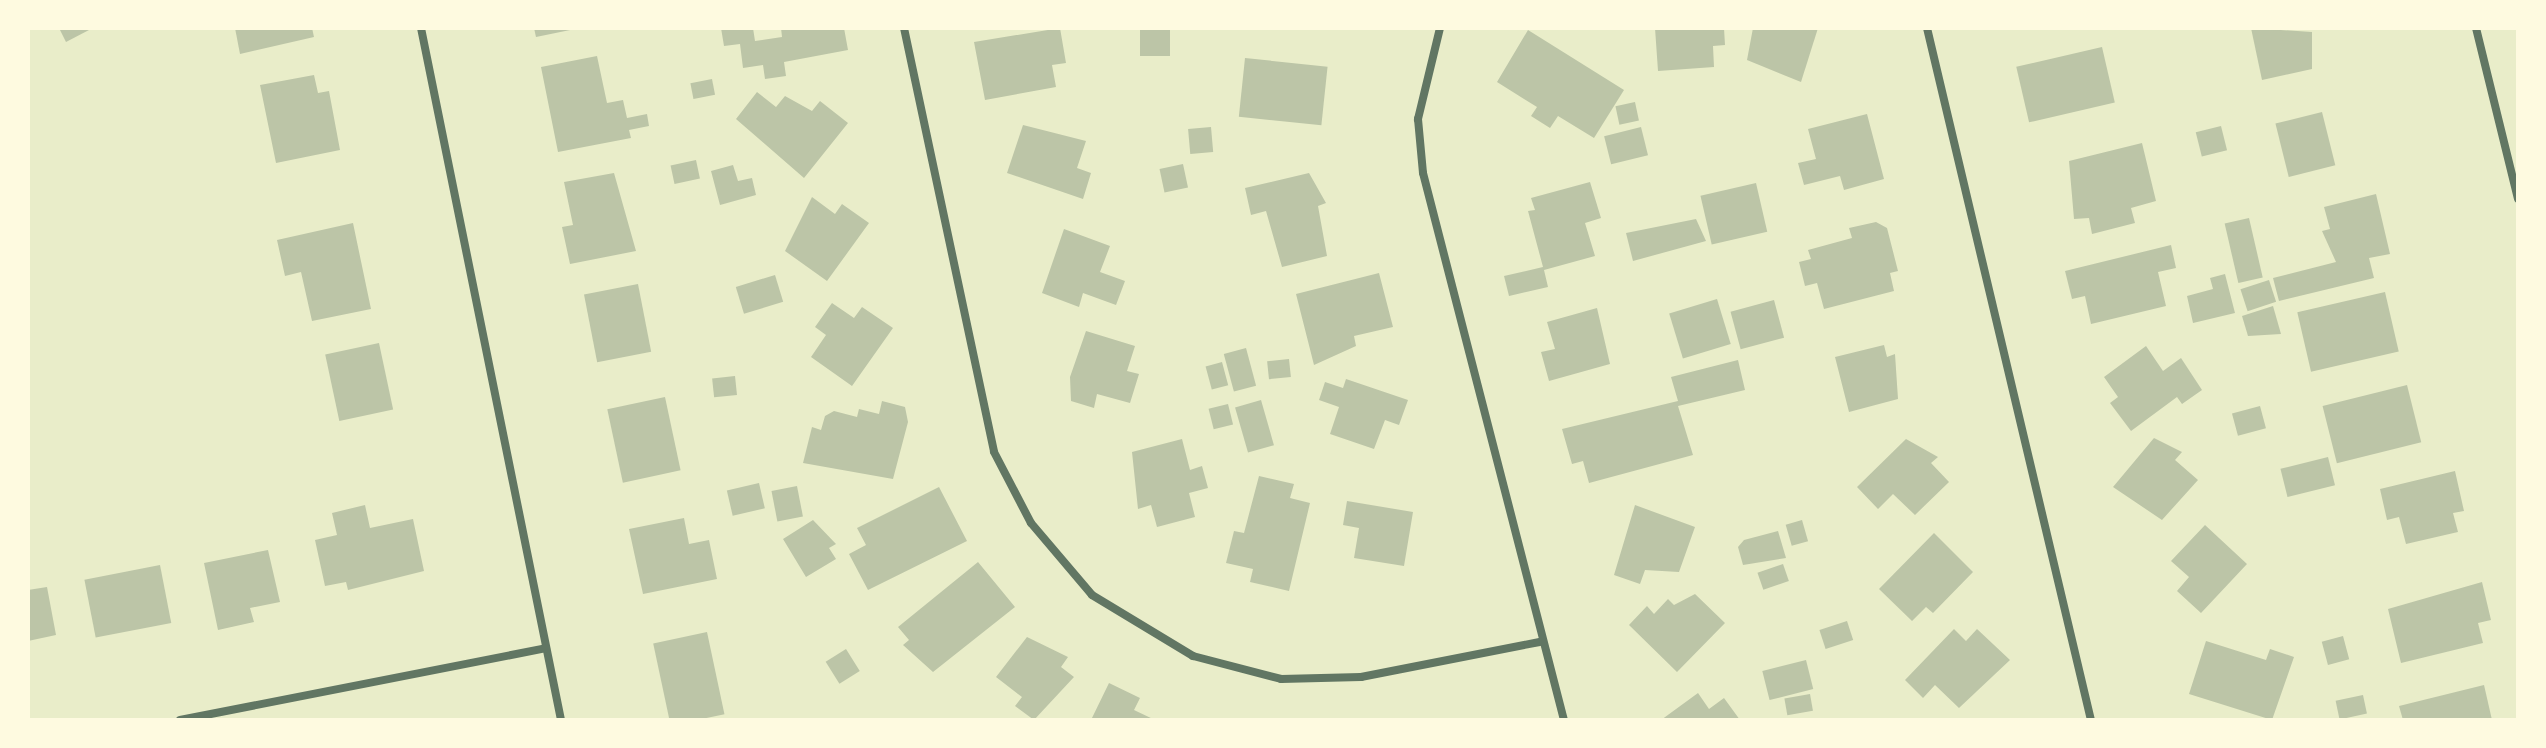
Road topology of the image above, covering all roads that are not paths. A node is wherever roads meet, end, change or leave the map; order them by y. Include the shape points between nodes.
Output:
1 (421, 28) edge
2 (904, 28) edge
3 (1440, 28) edge
4 (1927, 28) edge
5 (2476, 28) edge
6 (2518, 199) edge
7 (1540, 642) junction
8 (546, 648) junction
9 (180, 720) edge
10 (561, 720) edge
11 (1564, 720) edge
12 (2091, 720) edge

1 - 8 street
2 - 7 street via 994,452 1031,523 1092,595 1193,656 1281,679 1361,677
3 - 7 street via 1418,119 1423,173
4 - 12 street
5 - 6 street
7 - 11 street
8 - 9 street
8 - 10 street

